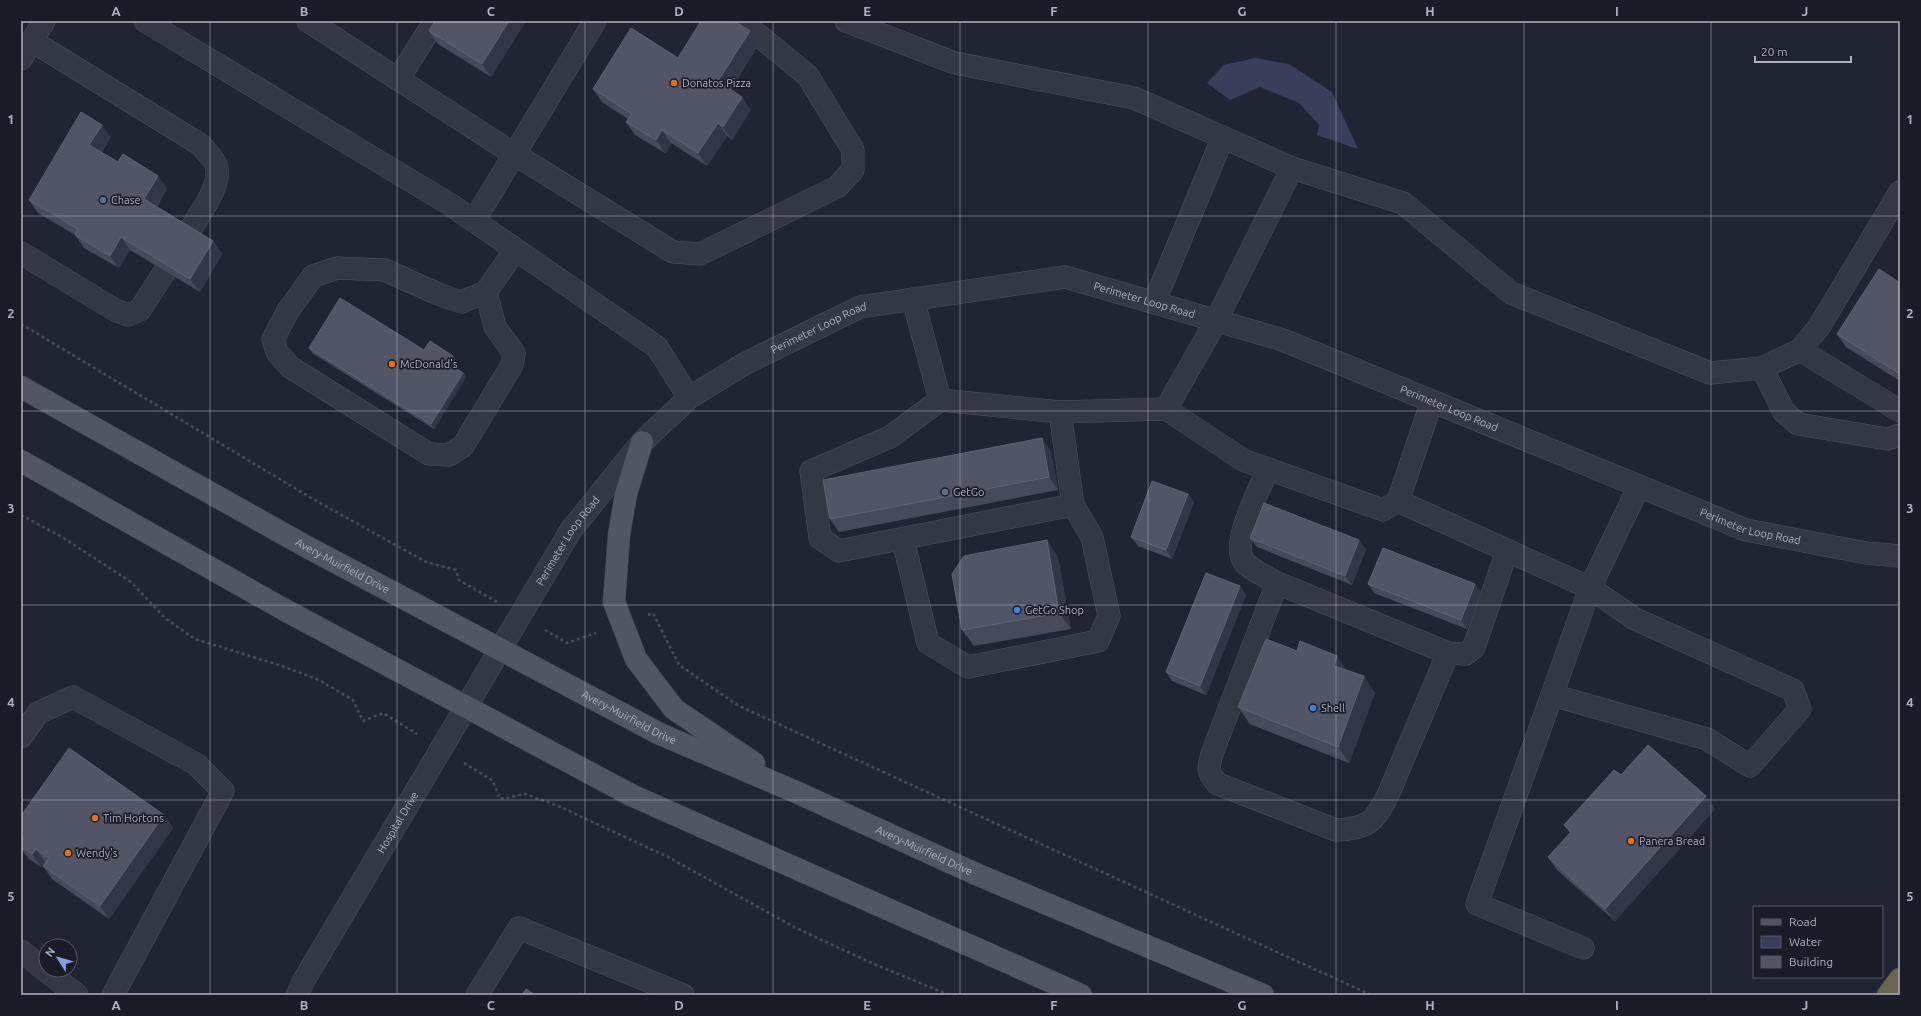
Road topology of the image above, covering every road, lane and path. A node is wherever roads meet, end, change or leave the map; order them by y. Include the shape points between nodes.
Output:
1 (44, 21) edge
2 (308, 21) edge
3 (435, 21) edge
4 (595, 21) edge
5 (738, 21) edge
6 (846, 21) edge
7 (154, 23) edge
8 (32, 41) junction
9 (21, 59) edge
10 (399, 78) junction
11 (1223, 138) junction
12 (514, 154) junction
13 (1292, 168) junction
14 (1900, 192) edge
15 (474, 221) junction
16 (188, 233) edge
17 (515, 250) junction
18 (21, 253) edge
19 (165, 271) edge
20 (486, 292) junction
21 (913, 299) junction
22 (1154, 303) junction
23 (1216, 321) junction
24 (21, 324) edge
25 (1800, 350) junction
26 (1762, 368) junction
27 (21, 387) edge
28 (688, 398) junction
29 (940, 400) junction
30 (1432, 401) junction
31 (1166, 409) junction
32 (1900, 411) edge
33 (1060, 412) junction
34 (1900, 434) edge
35 (642, 442) junction
36 (21, 461) edge
37 (1268, 469) junction
38 (1639, 486) junction
39 (1398, 501) junction
40 (1073, 505) junction
41 (21, 515) edge
42 (903, 540) junction
43 (1507, 551) junction
44 (1900, 556) edge
45 (1277, 583) junction
46 (1590, 588) junction
47 (520, 616) junction
48 (623, 624) junction
49 (500, 650) junction
50 (1448, 653) junction
51 (1552, 695) junction
52 (466, 707) junction
53 (21, 737) edge
54 (442, 749) junction
55 (796, 792) junction
56 (1583, 948) dead end
57 (21, 951) edge
58 (1900, 979) edge
59 (78, 995) edge
60 (113, 995) edge
61 (297, 995) edge
62 (477, 995) edge
63 (683, 995) edge
64 (949, 995) edge
65 (1081, 995) edge
66 (1263, 995) edge
67 (1371, 995) edge
68 (1888, 995) edge

1 - 8 street
2 - 10 street
3 - 10 street
4 - 12 street
5 - 12 street via 808,76 853,150 853,170 837,187 700,254 673,252
6 - 11 street via 955,63 1134,98
7 - 15 street
8 - 9 street
8 - 16 street via 201,145 216,165 216,183
10 - 12 street
11 - 13 street
11 - 22 street
12 - 15 street
13 - 23 street
13 - 26 street via 1403,203 1511,293 1710,373
14 - 25 street via 1820,327
15 - 17 street
17 - 20 street
17 - 28 street via 656,347
18 - 19 street via 115,310 128,315 140,310
20 - 20 street via 461,302 385,270 337,268 313,276 288,311 273,339 277,352 290,367 429,454 448,456 463,446 512,365 514,353 495,327
21 - 22 street, Perimeter Loop Road via 1065,277
21 - 28 street, Perimeter Loop Road via 860,307 744,364
21 - 29 street
22 - 23 street, Perimeter Loop Road
23 - 30 street, Perimeter Loop Road via 1283,340
23 - 31 street
24 - 47 path via 313,499 426,562 456,570 459,580
25 - 26 street
25 - 32 street
26 - 34 street via 1784,412 1798,424 1888,439
27 - 49 main road, Avery-Muirfield Drive via 307,547
28 - 35 street, Perimeter Loop Road
29 - 33 street
29 - 42 street via 890,438 811,471 820,538 839,551
30 - 38 street, Perimeter Loop Road
30 - 39 street
31 - 33 street
31 - 37 street via 1243,460
33 - 40 street
35 - 47 street, Perimeter Loop Road via 571,530
35 - 48 main road via 626,494 620,535 614,602
36 - 52 main road via 283,609
37 - 39 street via 1383,510
37 - 45 street via 1243,530 1240,548 1244,562
38 - 44 street, Perimeter Loop Road via 1746,530 1866,553
38 - 46 street
39 - 43 street
40 - 42 street
40 - 42 street via 1092,537 1109,616 1098,641 1090,643 968,667 928,643
41 - 54 path via 62,537 131,582 165,618 195,639 319,680 353,700 363,721 382,713
43 - 46 street
43 - 50 street via 1474,647 1466,654
45 - 50 street
45 - 50 street via 1208,766 1210,776 1218,784 1336,830 1351,830 1366,824 1378,814 1388,795
46 - 51 street
46 - 51 street via 1635,619 1793,690 1800,709 1750,766 1707,739
47 - 48 path via 567,643
47 - 49 street, Perimeter Loop Road
48 - 55 main road via 636,659 674,709
48 - 67 path via 653,613 679,665 738,706
49 - 52 street, Hospital Drive
49 - 55 main road, Avery-Muirfield Drive via 660,734
51 - 56 street via 1477,904
52 - 54 street, Hospital Drive
52 - 65 main road via 631,795
53 - 60 street via 38,714 73,697 196,764 223,791
54 - 61 street, Hospital Drive
54 - 64 path via 493,781 500,799 525,794 556,805 668,857 796,928
55 - 66 main road, Avery-Muirfield Drive via 976,874
57 - 59 street
58 - 68 highway
62 - 63 street via 519,928

